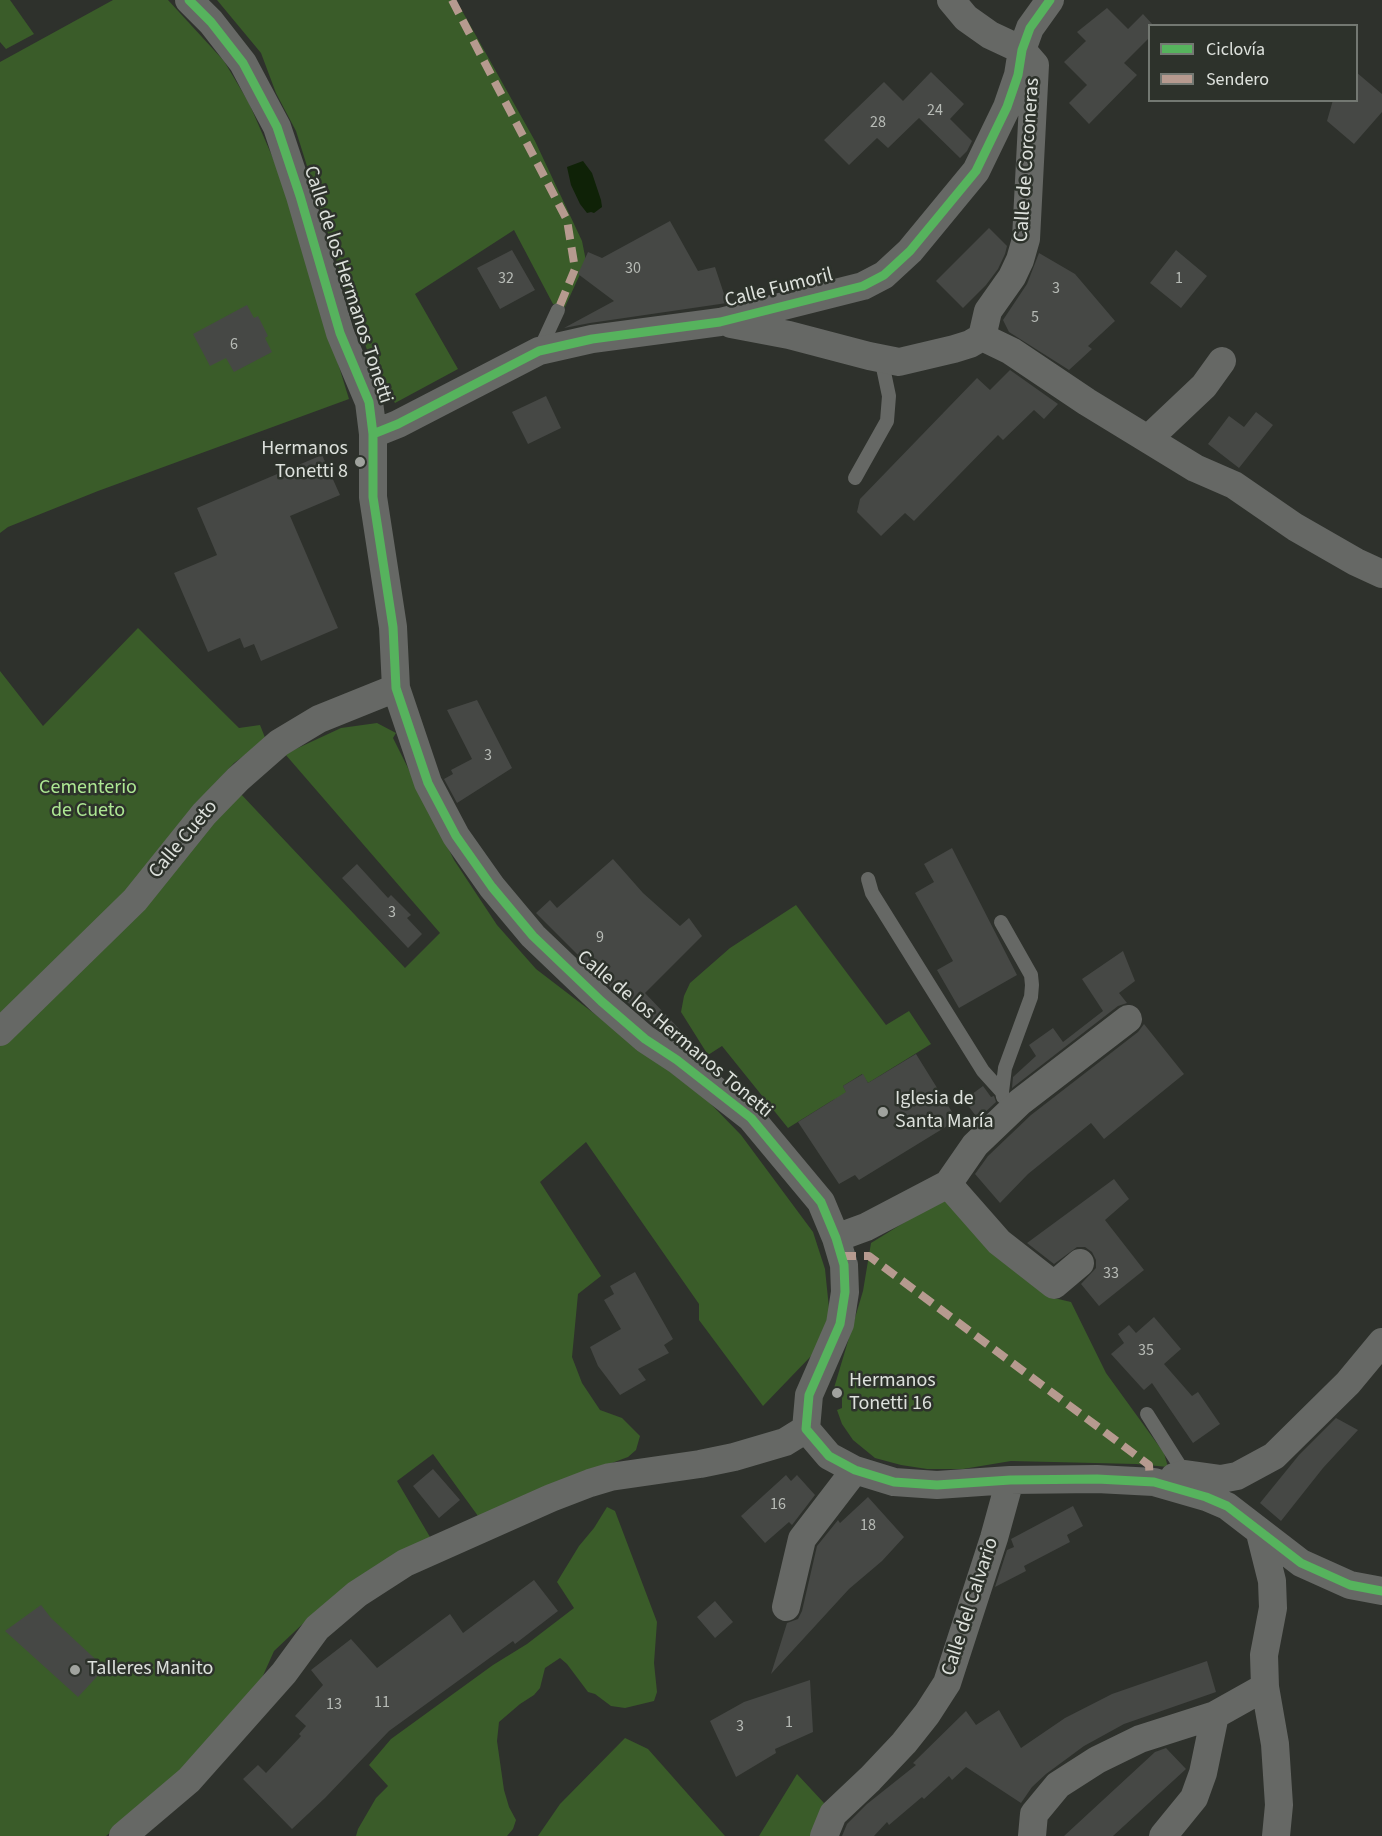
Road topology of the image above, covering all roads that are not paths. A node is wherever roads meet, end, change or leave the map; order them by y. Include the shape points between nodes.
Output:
1 (189, 0) edge
2 (951, 0) edge
3 (1050, 0) edge
4 (1022, 50) junction
5 (558, 310) dead end
6 (720, 322) junction
7 (982, 337) junction
8 (539, 351) junction
9 (881, 358) junction
10 (1222, 361) dead end
11 (373, 434) junction
12 (1148, 439) junction
13 (855, 478) dead end
14 (1382, 574) edge
15 (396, 688) junction
16 (868, 879) dead end
17 (1001, 922) dead end
18 (1128, 1019) dead end
19 (0, 1032) edge
20 (1005, 1103) junction
21 (948, 1184) junction
22 (836, 1238) junction
23 (1080, 1263) dead end
24 (1382, 1342) edge
25 (1147, 1414) dead end
26 (806, 1429) junction
27 (855, 1470) junction
28 (1185, 1474) junction
29 (1010, 1480) junction
30 (1154, 1482) junction
31 (1260, 1533) junction
32 (1382, 1591) edge
33 (786, 1606) dead end
34 (1265, 1687) junction
35 (1215, 1715) junction
36 (123, 1836) edge
37 (824, 1836) edge
38 (1032, 1836) edge
39 (1162, 1836) edge
40 (1276, 1836) edge

1 - 11 street, Calle de los Hermanos Tonetti via 243,63 277,127 340,333 369,402
2 - 4 street via 966,18 990,35
3 - 4 street, Calle Fumoril via 1029,28
4 - 6 street, Calle Fumoril via 1007,107 976,171 910,251 884,275 863,286
4 - 7 street, Calle de Corconeras via 1035,65 1026,239 1012,277 988,311
5 - 8 lane
6 - 8 street, Calle Fumoril via 592,339
6 - 9 street
7 - 9 street via 954,349 899,362
7 - 12 street via 1011,351
8 - 11 street, Calle Fumoril
9 - 13 lane via 889,396 887,421
10 - 12 street via 1204,386
11 - 15 street, Calle de los Hermanos Tonetti via 373,497 393,627
12 - 14 street
15 - 19 street, Calle Cueto via 319,719 279,743 204,814 135,900
15 - 22 street, Calle de los Hermanos Tonetti via 428,783 456,836 492,887 533,936 601,1001 751,1118 821,1202
16 - 20 lane via 872,893
17 - 20 lane via 1031,975 1032,985 1005,1068
18 - 20 street
20 - 21 street
21 - 22 street via 867,1227
21 - 23 street via 999,1242 1054,1285
22 - 26 street, Calle de los Hermanos Tonetti via 844,1265 840,1324 809,1395
24 - 28 street via 1348,1383 1274,1456 1237,1476 1221,1479
25 - 28 lane
26 - 27 street via 829,1456
26 - 36 street via 785,1442 734,1457 590,1483 405,1563 357,1594 317,1628 284,1673 189,1780
27 - 29 street via 894,1482 937,1485
27 - 33 street via 802,1539
28 - 30 street
29 - 30 street
29 - 37 street, Calle del Calvario via 947,1683 904,1743 833,1814
30 - 31 street via 1227,1506
31 - 32 street via 1301,1563 1350,1586
31 - 34 street via 1272,1581 1273,1608 1264,1655
34 - 35 street
34 - 40 street via 1275,1744 1279,1805
35 - 38 street via 1140,1739 1058,1785 1034,1814
35 - 39 street via 1194,1798

